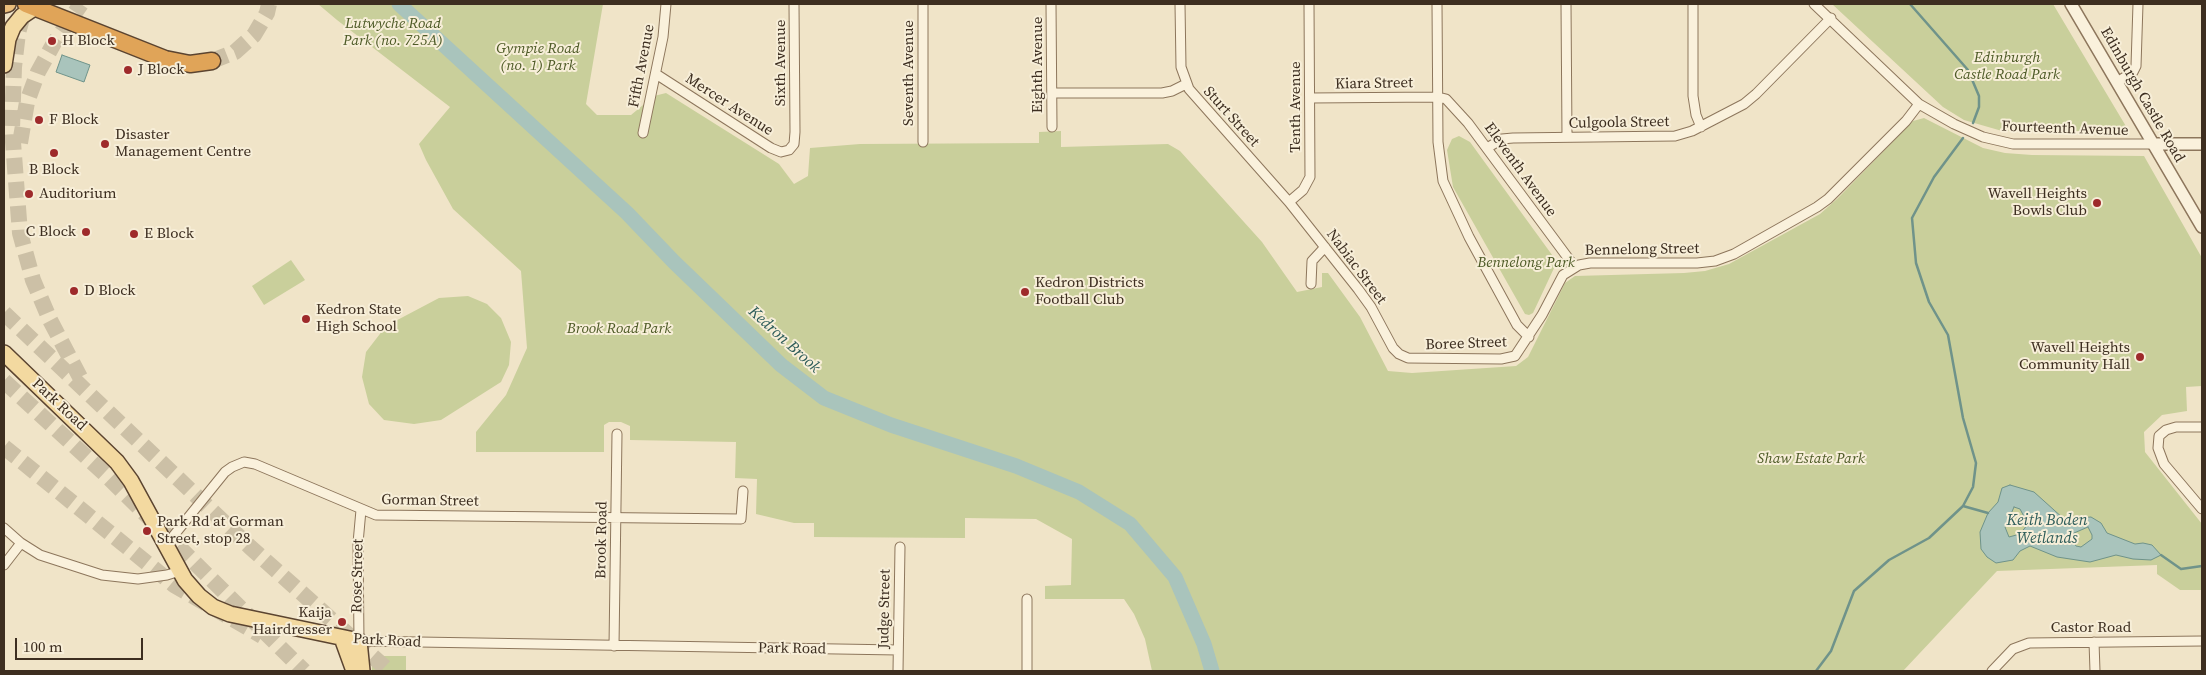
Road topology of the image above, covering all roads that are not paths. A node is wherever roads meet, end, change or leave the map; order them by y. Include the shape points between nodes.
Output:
1 (666, 4) edge
2 (794, 4) edge
3 (923, 4) edge
4 (1051, 4) edge
5 (1180, 4) edge
6 (1309, 4) edge
7 (1437, 4) edge
8 (1566, 4) edge
9 (1693, 4) edge
10 (1814, 4) edge
11 (2072, 4) edge
12 (2138, 4) edge
13 (33, 5) edge
14 (1830, 18) junction
15 (212, 61) tunnel mouth
16 (4, 65) edge
17 (656, 74) junction
18 (2117, 82) junction
19 (1186, 84) junction
20 (1052, 93) junction
21 (1438, 97) junction
22 (1310, 98) junction
23 (1919, 104) junction
24 (1052, 127) dead end
25 (1701, 127) junction
26 (643, 133) dead end
27 (1566, 137) junction
28 (923, 142) dead end
29 (2154, 144) junction
30 (2202, 144) edge
31 (1487, 148) junction
32 (789, 150) joint
33 (1288, 202) junction
34 (2202, 227) edge
35 (1325, 247) junction
36 (1574, 266) junction
37 (1311, 284) dead end
38 (1529, 337) junction
39 (1396, 352) joint
40 (4, 353) edge
41 (2202, 427) edge
42 (618, 434) dead end
43 (743, 490) dead end
44 (2202, 509) edge
45 (361, 510) junction
46 (616, 517) junction
47 (4, 528) edge
48 (21, 543) junction
49 (166, 545) junction
50 (900, 547) dead end
51 (4, 565) edge
52 (180, 571) junction
53 (1027, 599) dead end
54 (342, 638) junction
55 (359, 641) junction
56 (2202, 641) edge
57 (2094, 642) junction
58 (614, 646) junction
59 (898, 650) junction
60 (354, 671) edge
61 (362, 671) edge
62 (898, 671) edge
63 (1027, 671) edge
64 (1992, 671) edge
65 (2095, 671) edge

1 - 17 street, Fifth Avenue
2 - 32 street, Sixth Avenue via 795,132 794,144
3 - 28 street, Seventh Avenue
4 - 20 street, Eighth Avenue
5 - 19 street via 1181,67
6 - 22 street, Tenth Avenue
7 - 21 street
8 - 27 street
9 - 25 street via 1693,96
10 - 14 street, Fourteenth Avenue
11 - 18 street, Edinburgh Castle Road
12 - 18 street via 2136,66 2133,72
13 - 15 highway via 165,60 190,64
13 - 16 main road via 13,27
14 - 23 street, Fourteenth Avenue
14 - 25 street, Culgoola Street via 1756,94
17 - 26 street, Fifth Avenue
17 - 32 street, Mercer Avenue via 771,148 781,152
18 - 29 street, Edinburgh Castle Road
19 - 20 street, Sturt Street via 1162,93
19 - 33 street, Sturt Street
20 - 24 street, Eighth Avenue
21 - 22 street, Kiara Street
21 - 31 street, Eleventh Avenue via 1446,99 1457,109
21 - 38 street via 1438,142 1446,188 1517,325
22 - 33 street, Tenth Avenue via 1310,177 1303,190
23 - 29 street, Fourteenth Avenue via 1959,126 2001,142
23 - 36 street, Bennelong Street via 1828,199 1734,254 1697,263 1590,263
25 - 27 street, Culgoola Street via 1675,136
27 - 31 street, Culgoola Street via 1507,138
29 - 30 street
29 - 34 street, Edinburgh Castle Road
31 - 36 street, Eleventh Avenue
33 - 35 street, Nabiac Street
35 - 37 street via 1313,258
35 - 39 street, Nabiac Street via 1371,307
36 - 38 street, Bennelong Street via 1563,275
38 - 39 street, Boree Street via 1517,354 1510,358 1414,358
40 - 49 main road, Park Road via 117,462
41 - 44 street via 2166,430 2159,436 2158,448 2164,464
42 - 46 street, Brook Road
43 - 46 street, Gorman Street via 741,519
45 - 46 street, Gorman Street via 376,515
45 - 49 street, Gorman Street via 244,462 225,472
45 - 55 street, Rose Street
46 - 58 street, Brook Road
47 - 48 street
48 - 51 street
48 - 52 street via 50,559 110,577 148,578
49 - 52 main road, Park Road
50 - 59 street, Judge Street
52 - 54 main road, Park Road via 196,593 222,612
53 - 63 street
54 - 55 main road, Park Road
54 - 60 main road
55 - 58 street, Park Road
55 - 61 main road, Rose Street
56 - 57 street, Castor Road
57 - 64 street, Castor Road via 2023,644 2012,649
57 - 65 street
58 - 59 street, Park Road
59 - 62 street, Judge Street

